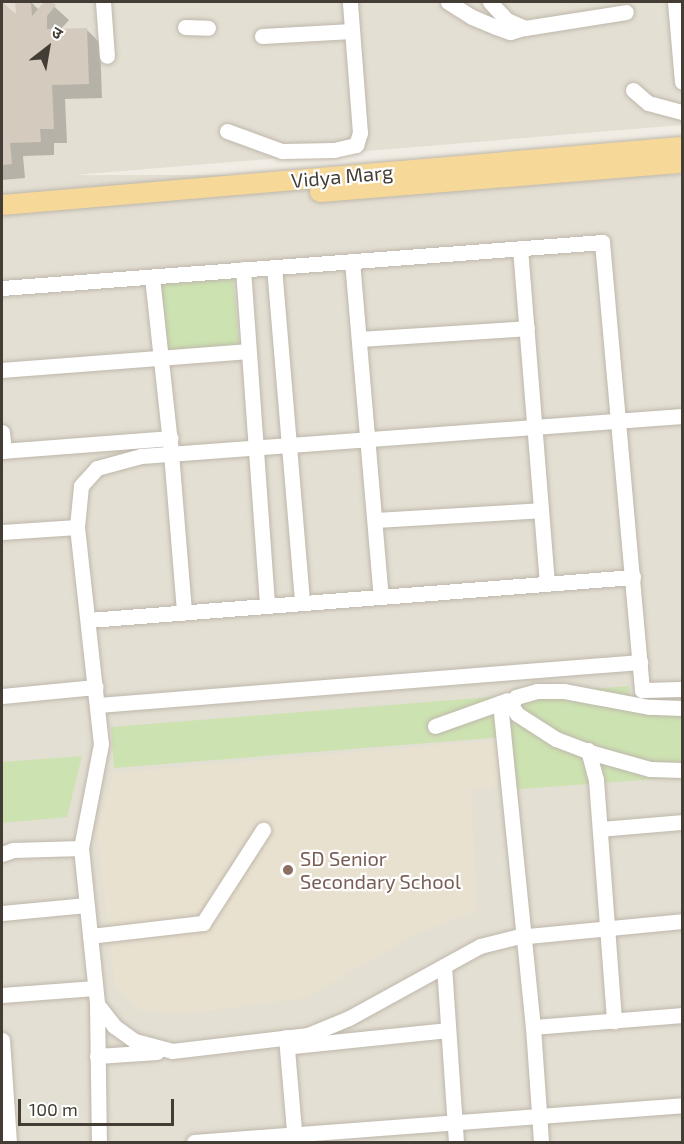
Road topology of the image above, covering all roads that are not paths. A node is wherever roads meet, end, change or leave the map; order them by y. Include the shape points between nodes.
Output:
1 (103, 2) edge
2 (350, 2) edge
3 (448, 2) edge
4 (490, 2) edge
5 (675, 2) edge
6 (626, 12) dead end
7 (185, 27) dead end
8 (208, 28) dead end
9 (525, 28) junction
10 (352, 31) junction
11 (262, 36) dead end
12 (107, 56) dead end
13 (682, 82) edge
14 (633, 90) dead end
15 (682, 112) edge
16 (227, 131) dead end
17 (682, 147) edge
18 (682, 163) edge
19 (2, 205) edge
20 (2, 217) edge
21 (520, 248) junction
22 (352, 261) junction
23 (274, 267) junction
24 (243, 269) junction
25 (152, 276) junction
26 (2, 288) edge
27 (527, 328) junction
28 (359, 339) junction
29 (248, 351) junction
30 (160, 358) junction
31 (2, 370) edge
32 (682, 416) edge
33 (619, 422) junction
34 (535, 428) junction
35 (2, 432) edge
36 (368, 439) junction
37 (170, 445) junction
38 (287, 445) junction
39 (255, 447) junction
40 (3, 451) edge
41 (541, 510) junction
42 (375, 520) junction
43 (77, 527) junction
44 (2, 532) edge
45 (633, 577) junction
46 (547, 583) junction
47 (381, 597) junction
48 (302, 603) junction
49 (267, 606) junction
50 (184, 612) junction
51 (89, 620) junction
52 (640, 662) junction
53 (96, 687) junction
54 (682, 689) edge
55 (2, 696) edge
56 (516, 697) junction
57 (500, 703) junction
58 (98, 705) junction
59 (682, 708) edge
60 (435, 726) dead end
61 (588, 750) junction
62 (682, 770) edge
63 (682, 822) edge
64 (600, 829) junction
65 (263, 830) dead end
66 (81, 848) junction
67 (2, 854) edge
68 (87, 905) junction
69 (2, 913) edge
70 (682, 921) edge
71 (608, 928) junction
72 (90, 936) junction
73 (522, 936) junction
74 (444, 966) junction
75 (95, 988) junction
76 (2, 995) edge
77 (97, 1004) junction
78 (682, 1015) edge
79 (614, 1021) junction
80 (532, 1027) junction
81 (448, 1030) junction
82 (2, 1040) edge
83 (286, 1042) junction
84 (172, 1051) junction
85 (97, 1056) junction
86 (682, 1105) edge
87 (539, 1116) junction
88 (455, 1123) junction
89 (295, 1139) edge
90 (213, 1142) edge
91 (9, 1143) edge
92 (99, 1143) edge
93 (194, 1143) edge
94 (456, 1143) edge
95 (541, 1143) edge

1 - 12 street
2 - 10 street
3 - 9 street via 472,17 510,32
4 - 9 street via 507,20
5 - 13 street
6 - 9 street
7 - 8 street
10 - 11 street
10 - 16 street via 360,133 356,145 334,150 282,151
14 - 15 street via 648,103
17 - 19 main road, Vidya Marg
18 - 20 main road, Vidya Marg
21 - 22 street
21 - 27 street
21 - 33 street via 602,242
22 - 23 street
22 - 28 street
23 - 24 street
23 - 38 street
24 - 25 street
24 - 29 street
25 - 26 street
25 - 30 street
27 - 28 street
27 - 34 street
28 - 36 street
29 - 30 street
29 - 39 street
30 - 31 street
30 - 37 street
32 - 33 street
33 - 34 street
33 - 45 street
34 - 36 street
34 - 41 street
35 - 40 street
36 - 38 street
36 - 42 street
37 - 39 street
37 - 40 street
37 - 43 street via 98,468 81,486
37 - 50 street
38 - 39 street
38 - 48 street
39 - 49 street
41 - 42 street
41 - 46 street
42 - 47 street
43 - 44 street
43 - 51 street
45 - 46 street
45 - 52 street
46 - 47 street
47 - 48 street
48 - 49 street
49 - 50 street
50 - 51 street
51 - 53 street
52 - 54 street via 642,690
52 - 58 street
53 - 55 street
53 - 58 street
56 - 57 street
56 - 59 street via 537,691 564,691 649,707
56 - 61 street via 511,705 517,714 556,739
57 - 60 street
57 - 73 street
58 - 66 street via 101,744
61 - 62 street via 650,770
61 - 64 street via 596,780
63 - 64 street
64 - 71 street
65 - 72 street via 203,923
66 - 67 street via 14,850
66 - 68 street
68 - 69 street
68 - 72 street
70 - 71 street
71 - 73 street
71 - 79 street
72 - 75 street
73 - 74 street via 480,946
73 - 80 street
74 - 81 street
74 - 83 street via 349,1018
75 - 76 street
75 - 77 street
77 - 84 street via 114,1026 135,1041
77 - 85 street
78 - 79 street
79 - 80 street
80 - 87 street
81 - 83 street
81 - 88 street
82 - 91 street
83 - 84 street
83 - 89 street
84 - 85 street
85 - 92 street
86 - 87 street
87 - 88 street
87 - 95 street
88 - 89 street
88 - 94 street
89 - 90 street
90 - 93 street

